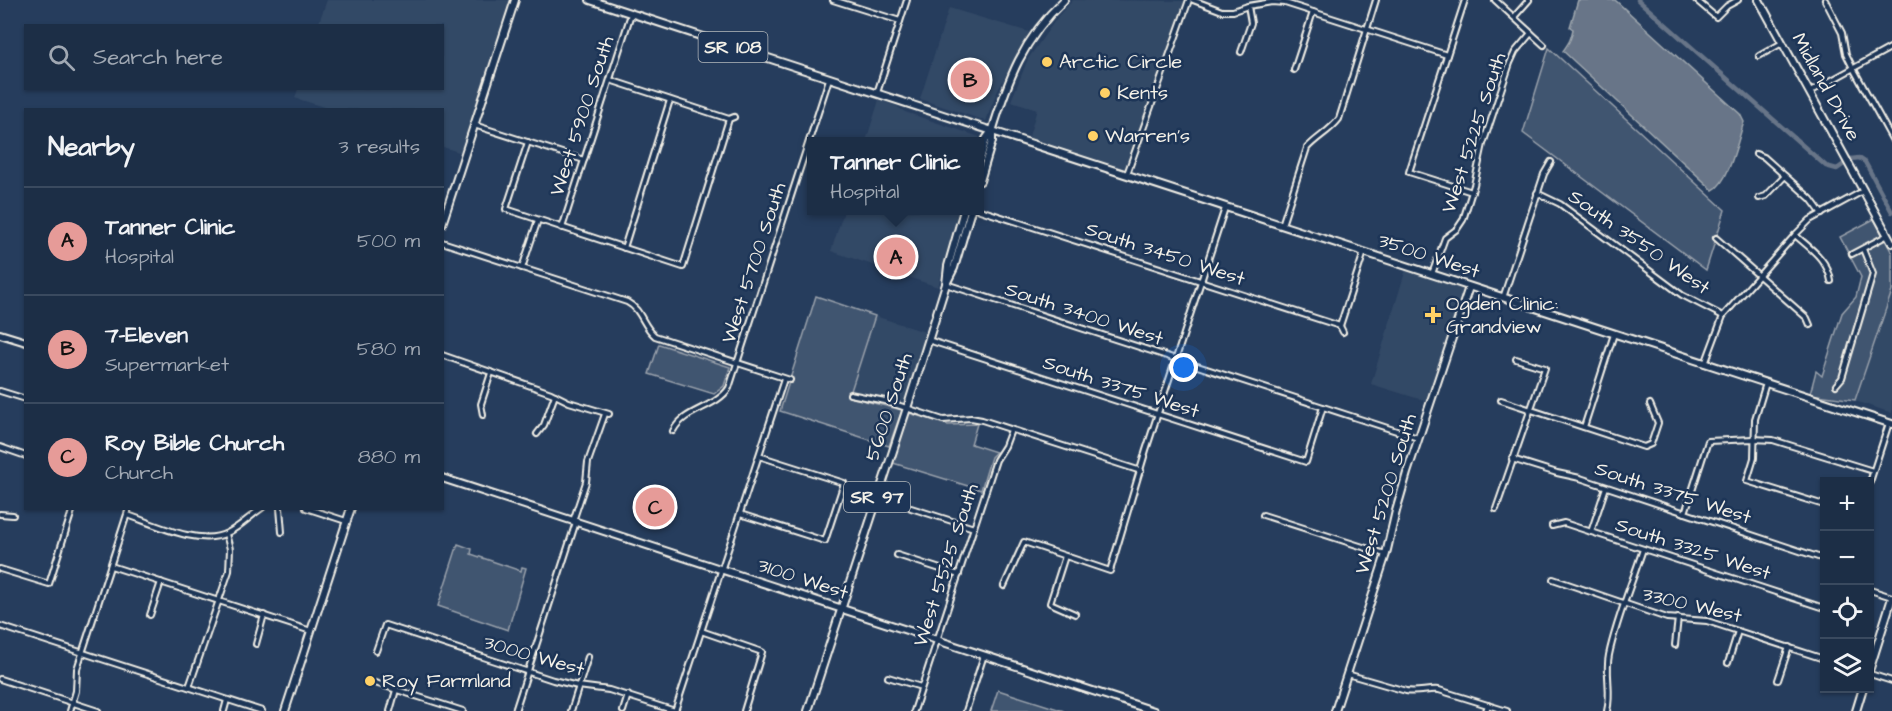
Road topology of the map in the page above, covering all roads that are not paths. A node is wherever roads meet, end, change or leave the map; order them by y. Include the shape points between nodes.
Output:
1 (514, 0) edge
2 (590, 0) edge
3 (833, 0) edge
4 (907, 0) edge
5 (1064, 0) edge
6 (1192, 0) edge
7 (1376, 0) edge
8 (1465, 0) edge
9 (1496, 0) edge
10 (1529, 0) edge
11 (1696, 0) edge
12 (1738, 0) edge
13 (1760, 0) edge
14 (1825, 0) edge
15 (1248, 6) junction
16 (1313, 12) junction
17 (631, 14) junction
18 (1514, 17) junction
19 (900, 21) junction
20 (1367, 29) junction
21 (1531, 33) junction
22 (1783, 43) junction
23 (1544, 45) dead end
24 (1892, 47) edge
25 (1241, 52) dead end
26 (1447, 55) junction
27 (1759, 56) dead end
28 (1853, 68) junction
29 (1294, 70) dead end
30 (829, 79) junction
31 (610, 80) junction
32 (1810, 92) junction
33 (876, 94) junction
34 (670, 100) junction
35 (474, 125) junction
36 (992, 132) junction
37 (810, 137) edge
38 (1892, 139) edge
39 (528, 142) junction
40 (984, 146) edge
41 (807, 147) edge
42 (1756, 154) dead end
43 (584, 160) junction
44 (1551, 162) dead end
45 (984, 168) edge
46 (1127, 175) junction
47 (1785, 176) junction
48 (1863, 190) junction
49 (1472, 192) junction
50 (1537, 193) junction
51 (1759, 198) dead end
52 (1225, 207) junction
53 (984, 211) edge
54 (1822, 214) junction
55 (963, 215) edge
56 (970, 215) edge
57 (444, 218) edge
58 (538, 220) junction
59 (1282, 226) junction
60 (562, 228) junction
61 (1795, 235) junction
62 (1887, 235) junction
63 (1716, 238) dead end
64 (444, 243) edge
65 (1892, 243) edge
66 (624, 248) junction
67 (1863, 249) junction
68 (1364, 252) junction
69 (1852, 254) dead end
70 (522, 268) junction
71 (1432, 275) junction
72 (1759, 276) junction
73 (1201, 281) junction
74 (1831, 281) dead end
75 (946, 284) junction
76 (1469, 287) junction
77 (1503, 298) junction
78 (1723, 316) junction
79 (1810, 325) dead end
80 (1340, 326) junction
81 (1343, 332) dead end
82 (0, 334) edge
83 (1614, 334) junction
84 (928, 340) junction
85 (24, 341) edge
86 (444, 357) edge
87 (1176, 359) junction
88 (1516, 359) dead end
89 (737, 363) junction
90 (1706, 364) junction
91 (491, 373) junction
92 (1766, 384) junction
93 (1836, 385) dead end
94 (0, 391) edge
95 (850, 394) dead end
96 (555, 395) junction
97 (24, 398) edge
98 (1501, 400) dead end
99 (1650, 404) dead end
100 (1323, 407) junction
101 (906, 408) junction
102 (1530, 409) junction
103 (483, 415) dead end
104 (1158, 415) junction
105 (1890, 424) edge
106 (1584, 427) junction
107 (1011, 430) junction
108 (673, 431) dead end
109 (537, 434) dead end
110 (1419, 438) junction
111 (1753, 439) junction
112 (0, 447) edge
113 (24, 455) edge
114 (759, 456) junction
115 (1512, 459) junction
116 (1141, 471) junction
117 (1873, 471) junction
118 (1871, 477) edge
119 (444, 479) edge
120 (1606, 487) junction
121 (1820, 505) edge
122 (911, 508) dead end
123 (1496, 509) dead end
124 (72, 510) edge
125 (129, 510) edge
126 (259, 510) edge
127 (280, 510) edge
128 (312, 510) edge
129 (350, 510) edge
130 (1685, 513) junction
131 (0, 514) edge
132 (128, 514) junction
133 (740, 514) junction
134 (13, 515) dead end
135 (1263, 515) dead end
136 (574, 521) junction
137 (347, 522) junction
138 (1552, 526) dead end
139 (974, 528) junction
140 (282, 532) dead end
141 (1591, 532) junction
142 (226, 534) junction
143 (1643, 549) junction
144 (1386, 554) junction
145 (897, 555) dead end
146 (1065, 556) junction
147 (1820, 558) edge
148 (111, 566) junction
149 (0, 569) edge
150 (722, 570) junction
151 (959, 575) junction
152 (1553, 579) dead end
153 (161, 582) junction
154 (1004, 586) dead end
155 (1874, 592) edge
156 (1892, 598) edge
157 (219, 601) junction
158 (1625, 604) junction
159 (1820, 607) edge
160 (841, 609) junction
161 (1075, 614) dead end
162 (150, 615) dead end
163 (264, 615) junction
164 (1678, 618) junction
165 (0, 626) edge
166 (311, 630) junction
167 (1738, 631) junction
168 (701, 632) junction
169 (936, 640) junction
170 (256, 644) dead end
171 (1675, 645) dead end
172 (1789, 647) junction
173 (376, 651) dead end
174 (1874, 653) edge
175 (82, 654) junction
176 (984, 655) junction
177 (588, 657) dead end
178 (1820, 658) edge
179 (1728, 663) dead end
180 (527, 671) junction
181 (1347, 674) junction
182 (1874, 676) edge
183 (888, 677) dead end
184 (0, 679) edge
185 (1778, 680) dead end
186 (1892, 681) edge
187 (375, 683) dead end
188 (578, 686) junction
189 (189, 687) junction
190 (921, 687) junction
191 (396, 690) junction
192 (1861, 693) edge
193 (628, 695) junction
194 (227, 700) junction
195 (72, 702) junction
196 (1488, 705) junction
197 (447, 709) edge
198 (70, 711) edge
199 (98, 711) edge
200 (224, 711) edge
201 (262, 711) edge
202 (285, 711) edge
203 (390, 711) edge
204 (463, 711) edge
205 (515, 711) edge
206 (571, 711) edge
207 (623, 711) edge
208 (675, 711) edge
209 (744, 711) edge
210 (808, 711) edge
211 (914, 711) edge
212 (966, 711) edge
213 (1154, 711) edge
214 (1335, 711) edge
215 (1486, 711) edge
216 (1508, 711) edge
217 (1607, 711) edge
218 (1856, 711) edge

1 - 35 main road
2 - 17 main road, SR 108
3 - 19 street
4 - 19 street
5 - 36 main road via 1021,54
6 - 15 street via 1222,11
6 - 46 street
7 - 20 street
8 - 26 street
9 - 18 street
10 - 18 street
11 - 12 street via 1716,17
13 - 22 main road, Midland Drive
14 - 28 street via 1842,33
15 - 16 street via 1285,3
15 - 25 street via 1251,22
16 - 20 street
16 - 29 street
17 - 30 main road, SR 108
17 - 31 street, West 5900 South
18 - 21 street
19 - 33 street
20 - 26 street
20 - 59 street via 1339,119 1307,148
21 - 23 street
21 - 49 street, West 5225 South via 1510,63 1483,144
22 - 27 street
22 - 32 main road, Midland Drive
24 - 28 street
26 - 49 street via 1409,172
28 - 32 street
28 - 38 street
30 - 33 main road, SR 108
30 - 37 street, West 5700 South
31 - 34 street
31 - 43 street, West 5900 South
32 - 48 main road, Midland Drive
33 - 36 main road, SR 108
34 - 66 street
34 - 66 street via 732,118 683,267
35 - 39 street
35 - 57 main road
36 - 40 main road
36 - 45 main road
36 - 46 main road, SR 108
39 - 43 street
39 - 58 street via 506,209
41 - 89 street, West 5700 South
42 - 47 street
43 - 60 street, West 5900 South
44 - 50 street
46 - 52 main road, 3500 West / SR 108
47 - 51 street
47 - 54 street
48 - 54 street
48 - 62 main road, Midland Drive
49 - 71 street, West 5225 South via 1463,220 1445,238
50 - 77 street
50 - 78 street, South 3550 West via 1560,204 1682,295
52 - 59 main road, 3500 West / SR 108
52 - 73 street
53 - 73 street, South 3450 West
54 - 61 street
55 - 75 main road, 5600 South / SR 97
56 - 75 main road, 5600 South / SR 97
58 - 60 street
58 - 70 street
59 - 68 main road, 3500 West / SR 108
60 - 66 street
61 - 72 street
61 - 74 street via 1819,256
62 - 65 main road, Midland Drive
62 - 67 street
63 - 72 street
64 - 70 street
67 - 69 street
67 - 93 street via 1873,274 1842,378
68 - 71 main road, 3500 West / SR 108
68 - 80 street
70 - 89 street via 627,302 637,309 655,336
71 - 76 main road, 3500 West / SR 108
72 - 78 street
72 - 79 street
73 - 80 street, South 3450 West
73 - 87 street
75 - 84 main road, 5600 South / SR 97
75 - 87 street, South 3400 West
76 - 77 main road, 3500 West / SR 108
76 - 110 main road, West 5200 South
77 - 83 main road, 3500 West / SR 108
78 - 90 street
80 - 81 street
82 - 85 main road
83 - 90 main road, 3500 West / SR 108
83 - 106 street
84 - 101 main road, 5600 South / SR 97
84 - 104 street, South 3375 West
86 - 91 street
87 - 100 street, South 3400 West
87 - 104 street
88 - 102 street via 1545,368
89 - 108 street, West 5700 South via 726,392 677,423
89 - 114 street via 787,380
90 - 92 main road, 3500 West / SR 108
91 - 96 street
91 - 103 street via 481,404
92 - 105 main road, 3500 West / SR 108
92 - 111 street
94 - 97 street
95 - 101 street
96 - 109 street
96 - 136 street via 607,414 588,462
98 - 102 street
99 - 106 street via 1658,423 1651,444 1644,447
100 - 104 street, South 3375 West via 1306,462
100 - 110 street, South 3400 West
101 - 107 street via 943,420 971,418
101 - 160 main road, 5600 South / SR 97
102 - 106 street
102 - 115 street
104 - 116 street
105 - 117 street
107 - 116 street
107 - 139 street, West 5525 South via 996,460
110 - 144 main road, West 5200 South
111 - 117 street via 1773,440
111 - 121 street via 1754,458 1747,481
111 - 130 street via 1708,441
112 - 113 street
114 - 133 street
114 - 133 street via 843,483 825,541
115 - 120 street, South 3375 West
115 - 123 street
116 - 146 street via 1110,570
117 - 118 street
119 - 136 main road, 3100 West
120 - 130 street, South 3375 West
120 - 141 street
122 - 139 street
124 - 149 street via 49,584
125 - 132 street
126 - 142 street
127 - 140 street
128 - 137 street
129 - 137 main road
130 - 147 street, South 3375 West
131 - 134 street
132 - 142 street via 186,535
132 - 148 street
133 - 150 street
135 - 144 street
136 - 150 main road, 3100 West
136 - 180 street
137 - 166 main road
138 - 141 street, South 3325 West via 1564,523
139 - 151 street, West 5525 South
141 - 143 street, South 3325 West
142 - 157 street via 231,559
143 - 158 street
143 - 159 street, South 3325 West
144 - 181 main road, West 5200 South
145 - 151 street
146 - 154 street via 1024,542
146 - 161 street via 1050,603
148 - 153 street
148 - 175 street
150 - 160 main road, 3100 West
150 - 168 street
151 - 169 street, West 5525 South
152 - 158 street, 3300 West
153 - 157 street
153 - 162 street
155 - 156 street
156 - 174 main road
157 - 163 street
157 - 189 street
158 - 164 street, 3300 West
158 - 217 street via 1609,655
160 - 169 main road, 3100 West
160 - 210 main road, 5600 South / SR 97
163 - 166 street
163 - 170 street
164 - 167 street, 3300 West via 1707,621
164 - 171 street
165 - 175 street
166 - 202 main road
167 - 172 street, 3300 West
167 - 179 street
168 - 208 street
168 - 209 street via 762,652
169 - 176 main road, 3100 West
169 - 190 street, West 5525 South
172 - 178 street, 3300 West
172 - 185 street
173 - 180 street, 3000 West via 385,625
175 - 189 street
175 - 195 street
176 - 212 street
176 - 213 main road, 3100 West
177 - 188 street
180 - 188 street, 3000 West
180 - 205 street
181 - 196 street via 1406,692 1439,690
181 - 214 main road, West 5200 South
182 - 186 street
183 - 190 street
184 - 195 street
187 - 191 street
188 - 193 street, 3000 West
188 - 206 street
189 - 194 street
190 - 211 street, West 5525 South
191 - 197 street
191 - 203 street
192 - 218 main road
193 - 207 street
193 - 208 street, 3000 West
194 - 200 street
194 - 201 street
195 - 198 street
195 - 199 street
196 - 215 street
196 - 216 street
197 - 204 street

